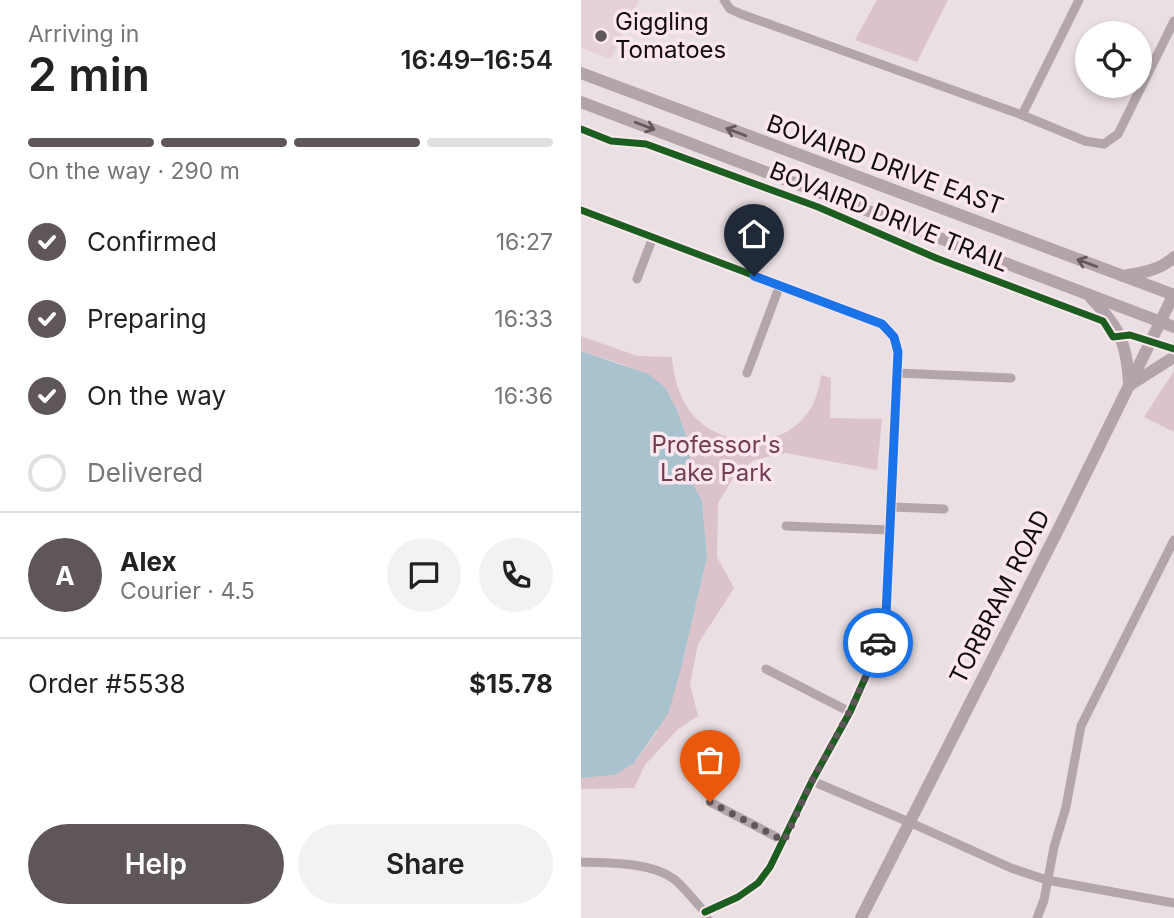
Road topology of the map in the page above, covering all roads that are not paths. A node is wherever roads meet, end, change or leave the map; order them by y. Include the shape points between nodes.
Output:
1 (724, 0) edge
2 (1079, 0) edge
3 (1174, 21) edge
4 (581, 74) edge
5 (581, 102) edge
6 (1022, 115) junction
7 (581, 210) edge
8 (653, 237) junction
9 (1174, 257) edge
10 (1122, 276) junction
11 (637, 279) dead end
12 (780, 285) junction
13 (1174, 295) edge
14 (1088, 296) junction
15 (1161, 322) junction
16 (1174, 327) edge
17 (1174, 357) edge
18 (747, 373) dead end
19 (897, 373) junction
20 (1011, 378) dead end
21 (1129, 385) junction
22 (891, 507) junction
23 (944, 509) dead end
24 (786, 526) dead end
25 (890, 530) junction
26 (1174, 540) edge
27 (766, 669) dead end
28 (851, 712) junction
29 (812, 782) junction
30 (710, 802) dead end
31 (909, 822) junction
32 (784, 841) junction
33 (581, 862) edge
34 (1047, 880) junction
35 (1174, 903) edge
36 (706, 915) edge
37 (860, 918) edge
38 (1037, 918) edge

1 - 6 street via 741,14
2 - 6 street
3 - 6 street via 1118,134 1104,144 1085,141
10 -> 4 main road, BOVAIRD DRIVE EAST
5 -> 14 main road, BOVAIRD DRIVE EAST
7 - 8 street
8 - 11 street
8 - 12 street
9 - 10 main road via 1153,269
10 - 13 main road, BOVAIRD DRIVE EAST
12 - 18 street
12 - 19 street via 882,324 894,337
13 - 15 main road, TORBRAM ROAD
14 - 15 main road, BOVAIRD DRIVE EAST
14 - 21 main road via 1121,336
15 - 16 main road, BOVAIRD DRIVE EAST
15 - 21 main road, TORBRAM ROAD
17 - 21 main road
19 - 20 street
19 - 22 street
21 - 31 main road, TORBRAM ROAD
22 - 23 street
22 - 25 street
24 - 25 street
25 - 28 street via 886,615
26 - 34 street via 1081,726
27 - 28 street
28 - 29 street
29 - 31 street
29 - 32 street
30 - 32 street
31 - 34 street
31 - 37 main road, TORBRAM ROAD
32 - 36 street via 758,883
33 - 36 street via 653,869 673,879
34 - 35 street
34 - 38 street

